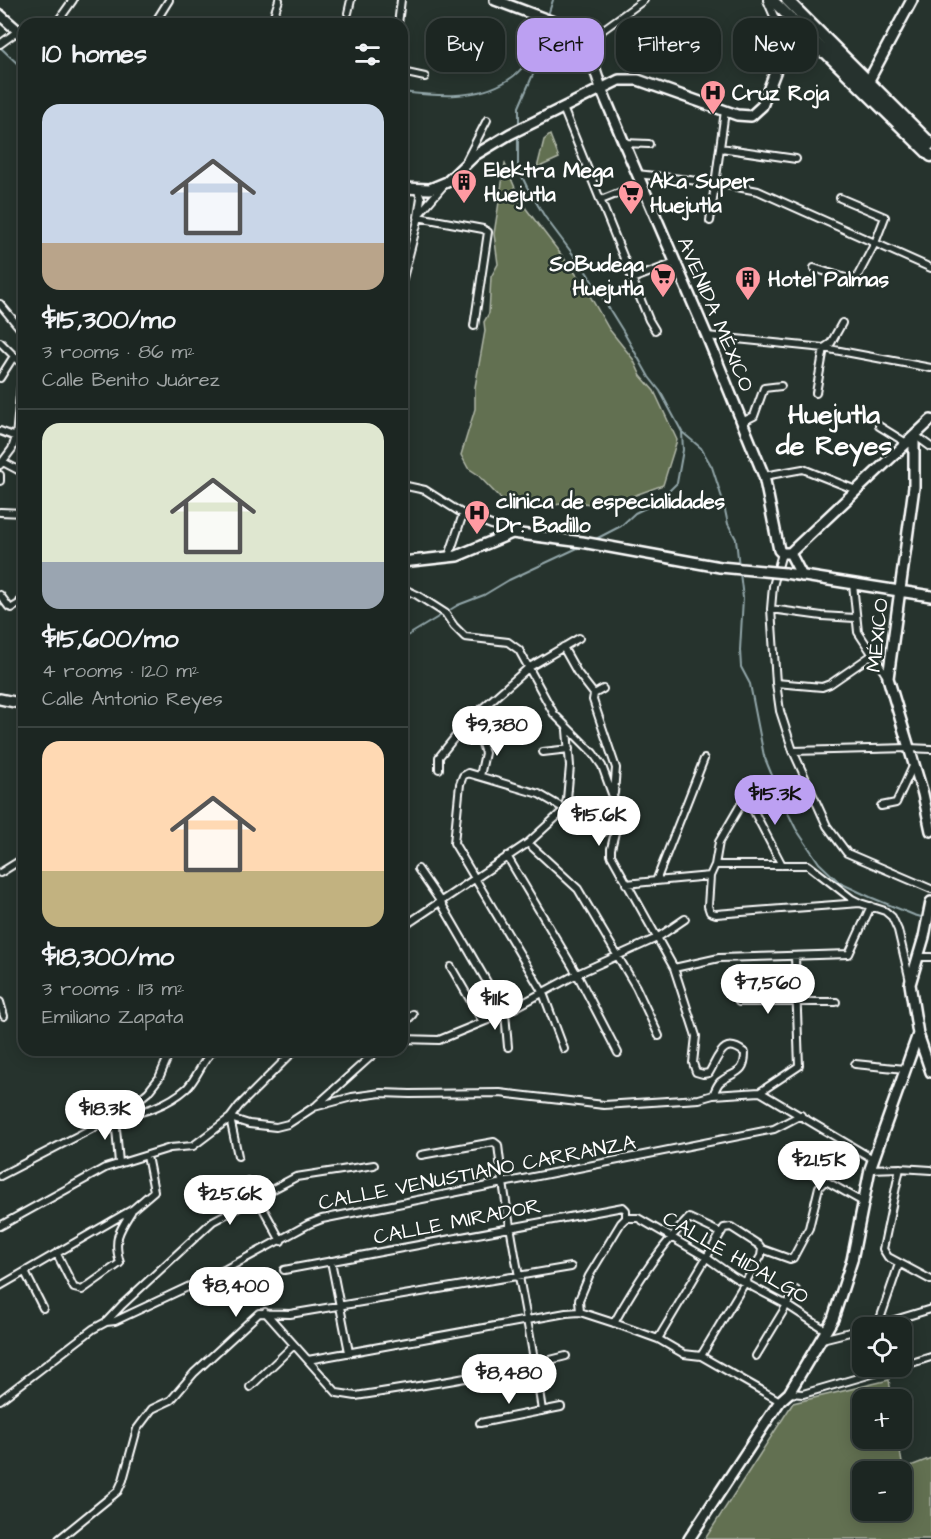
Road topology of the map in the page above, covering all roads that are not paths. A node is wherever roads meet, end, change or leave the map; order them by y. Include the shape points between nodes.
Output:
1 (73, 0) edge
2 (168, 0) edge
3 (279, 0) edge
4 (351, 0) edge
5 (401, 0) edge
6 (495, 0) edge
7 (644, 0) edge
8 (767, 0) edge
9 (772, 0) edge
10 (787, 0) edge
11 (912, 0) edge
12 (348, 13) dead end
13 (0, 15) edge
14 (60, 18) edge
15 (158, 18) edge
16 (273, 18) edge
17 (399, 18) edge
18 (544, 18) edge
19 (775, 18) edge
20 (796, 18) edge
21 (800, 18) edge
22 (604, 29) edge
23 (18, 31) edge
24 (18, 35) edge
25 (817, 35) edge
26 (817, 40) edge
27 (0, 44) edge
28 (817, 52) edge
29 (831, 58) junction
30 (596, 72) edge
31 (776, 72) edge
32 (408, 73) edge
33 (424, 77) dead end
34 (869, 80) junction
35 (601, 88) junction
36 (563, 108) junction
37 (725, 111) junction
38 (488, 120) dead end
39 (624, 143) junction
40 (649, 144) dead end
41 (931, 144) edge
42 (721, 148) junction
43 (931, 156) edge
44 (796, 159) dead end
45 (465, 163) junction
46 (637, 174) junction
47 (447, 182) junction
48 (716, 183) junction
49 (641, 184) junction
50 (408, 188) edge
51 (417, 189) junction
52 (840, 198) dead end
53 (601, 200) junction
54 (418, 217) junction
55 (710, 221) dead end
56 (875, 243) junction
57 (408, 258) edge
58 (675, 263) junction
59 (814, 268) dead end
60 (931, 268) edge
61 (632, 279) junction
62 (0, 304) edge
63 (842, 322) dead end
64 (18, 326) edge
65 (474, 326) dead end
66 (655, 330) dead end
67 (707, 336) junction
68 (0, 342) edge
69 (824, 348) junction
70 (14, 356) junction
71 (18, 360) edge
72 (931, 368) edge
73 (0, 378) edge
74 (781, 386) dead end
75 (816, 393) dead end
76 (18, 416) edge
77 (931, 420) edge
78 (742, 422) junction
79 (879, 426) dead end
80 (0, 430) edge
81 (16, 437) junction
82 (913, 439) junction
83 (931, 447) edge
84 (2, 463) edge
85 (18, 470) edge
86 (0, 475) edge
87 (764, 476) junction
88 (0, 481) edge
89 (408, 486) edge
90 (856, 490) junction
91 (0, 513) edge
92 (18, 513) edge
93 (462, 514) junction
94 (512, 533) junction
95 (784, 552) junction
96 (448, 556) junction
97 (408, 561) edge
98 (802, 576) junction
99 (853, 584) junction
100 (408, 591) edge
101 (900, 591) junction
102 (0, 595) edge
103 (931, 596) edge
104 (18, 605) edge
105 (771, 609) junction
106 (855, 618) junction
107 (579, 638) dead end
108 (563, 647) junction
109 (872, 655) junction
110 (528, 668) junction
111 (888, 678) junction
112 (776, 683) junction
113 (603, 689) dead end
114 (594, 694) junction
115 (0, 699) edge
116 (18, 703) edge
117 (567, 729) junction
118 (481, 741) dead end
119 (909, 748) junction
120 (931, 749) edge
121 (569, 750) junction
122 (793, 751) junction
123 (543, 752) dead end
124 (704, 759) dead end
125 (914, 764) junction
126 (439, 769) dead end
127 (480, 776) junction
128 (927, 795) edge
129 (613, 797) junction
130 (881, 806) dead end
131 (564, 810) junction
132 (931, 831) edge
133 (604, 832) dead end
134 (528, 843) junction
135 (507, 856) junction
136 (18, 862) edge
137 (782, 865) junction
138 (715, 866) junction
139 (418, 869) dead end
140 (0, 873) edge
141 (710, 876) junction
142 (476, 878) junction
143 (656, 881) junction
144 (626, 884) junction
145 (931, 890) edge
146 (440, 902) junction
147 (931, 902) edge
148 (860, 903) junction
149 (871, 906) junction
150 (684, 919) dead end
151 (408, 923) edge
152 (657, 938) junction
153 (617, 957) junction
154 (795, 957) junction
155 (919, 957) junction
156 (931, 957) edge
157 (451, 967) dead end
158 (674, 968) junction
159 (577, 974) junction
160 (910, 984) junction
161 (543, 993) junction
162 (0, 1002) edge
163 (738, 1002) dead end
164 (836, 1002) dead end
165 (797, 1003) junction
166 (505, 1013) junction
167 (413, 1014) dead end
168 (4, 1016) dead end
169 (408, 1019) edge
170 (483, 1022) junction
171 (918, 1034) junction
172 (659, 1036) dead end
173 (408, 1039) edge
174 (508, 1047) dead end
175 (564, 1049) dead end
176 (618, 1053) dead end
177 (168, 1056) edge
178 (207, 1056) edge
179 (289, 1056) edge
180 (371, 1056) edge
181 (855, 1064) dead end
182 (905, 1069) junction
183 (931, 1071) edge
184 (760, 1092) junction
185 (712, 1095) junction
186 (314, 1107) junction
187 (801, 1115) junction
188 (114, 1117) junction
189 (230, 1118) junction
190 (421, 1155) dead end
191 (147, 1156) junction
192 (238, 1156) dead end
193 (787, 1159) dead end
194 (873, 1159) junction
195 (119, 1163) junction
196 (374, 1165) dead end
197 (900, 1168) junction
198 (870, 1169) junction
199 (931, 1170) edge
200 (0, 1176) edge
201 (248, 1181) dead end
202 (825, 1181) junction
203 (502, 1184) junction
204 (257, 1197) junction
205 (863, 1202) junction
206 (133, 1209) junction
207 (626, 1218) junction
208 (0, 1226) edge
209 (510, 1228) junction
210 (721, 1233) junction
211 (670, 1237) junction
212 (281, 1241) junction
213 (762, 1249) junction
214 (57, 1254) junction
215 (707, 1258) junction
216 (331, 1261) junction
217 (899, 1264) junction
218 (571, 1267) dead end
219 (284, 1270) dead end
220 (25, 1272) junction
221 (519, 1275) junction
222 (931, 1280) edge
223 (746, 1282) junction
224 (0, 1286) edge
225 (796, 1290) dead end
226 (787, 1305) junction
227 (339, 1306) junction
228 (43, 1308) dead end
229 (931, 1309) edge
230 (264, 1312) junction
231 (580, 1312) junction
232 (881, 1317) edge
233 (904, 1317) edge
234 (527, 1320) junction
235 (106, 1322) junction
236 (614, 1323) junction
237 (852, 1331) edge
238 (824, 1335) junction
239 (658, 1339) junction
240 (294, 1345) junction
241 (349, 1352) junction
242 (566, 1356) dead end
243 (701, 1356) junction
244 (756, 1356) dead end
245 (931, 1357) edge
246 (308, 1360) junction
247 (912, 1363) edge
248 (536, 1364) junction
249 (862, 1377) edge
250 (250, 1387) dead end
251 (789, 1392) junction
252 (0, 1400) edge
253 (780, 1401) junction
254 (561, 1407) dead end
255 (542, 1411) junction
256 (480, 1423) dead end
257 (59, 1539) edge
258 (689, 1539) edge

1 - 14 street
2 - 15 street
3 - 16 street
4 - 12 street
5 - 17 street
6 - 18 street, AVENIDA MÉXICO
7 - 22 street
8 - 19 street
9 - 20 main road
10 - 21 main road
11 - 34 street
13 - 23 street
24 - 27 street
25 - 34 main road
26 - 29 main road
28 - 29 street
29 - 43 main road
30 - 35 street, AVENIDA MÉXICO
31 - 37 street via 758,112 747,117
32 - 33 street
34 - 41 main road
35 - 36 street
35 - 37 street via 619,80 638,80
35 - 39 street, AVENIDA MÉXICO
36 - 45 street via 510,134
36 - 53 street
37 - 42 street
38 - 45 street
39 - 40 street
39 - 46 street, AVENIDA MÉXICO
42 - 44 street
42 - 48 street
45 - 47 street
46 - 48 street
46 - 49 street, AVENIDA MÉXICO
47 - 51 street
47 - 54 street
48 - 55 street
48 - 56 street via 758,191
49 - 53 street
49 - 58 street, AVENIDA MÉXICO
50 - 51 street
51 - 54 street via 421,198
52 - 56 street via 885,217
53 - 61 street
54 - 57 street
54 - 65 street via 488,232
56 - 59 street via 855,281
56 - 60 street
58 - 61 street
58 - 67 street, AVENIDA MÉXICO
61 - 66 street
62 - 64 street
63 - 69 street
67 - 69 street
67 - 78 street, AVENIDA MÉXICO
68 - 70 street
69 - 72 street
69 - 75 street
70 - 71 street
70 - 73 street
74 - 78 street via 764,388 754,416
76 - 81 street
77 - 82 street
78 - 87 street, AVENIDA MÉXICO
79 - 82 street
80 - 81 street
81 - 84 street
82 - 83 street
82 - 90 street
82 - 101 street, MÉXICO via 914,486
84 - 85 street
86 - 88 street
87 - 90 street via 803,469
87 - 95 street, AVENIDA MÉXICO
89 - 93 street via 425,490
90 - 95 street
91 - 92 street
93 - 94 street
93 - 96 street
94 - 96 street via 457,556
94 - 98 street, bridge via 720,567
95 - 98 street, AVENIDA MÉXICO
95 - 105 street via 773,586
96 - 97 street
98 - 99 street
99 - 101 street
99 - 106 street
100 - 110 street via 445,613 465,637 508,642 519,650
101 - 103 street
101 - 111 street, MÉXICO
102 - 104 street via 9,607
105 - 106 street
105 - 112 street
106 - 109 street via 858,632
107 - 108 street
108 - 110 street
108 - 114 street
109 - 111 street
109 - 112 street via 822,687
110 - 117 street
110 - 126 street via 467,723 439,757
111 - 119 street, MÉXICO
112 - 122 street
113 - 114 street
114 - 129 street via 616,768
115 - 116 street
117 - 121 street
117 - 129 street via 602,766
118 - 127 street via 485,753
119 - 120 street
119 - 122 street
119 - 125 street, MÉXICO
121 - 123 street
121 - 131 street
122 - 145 street via 827,826 848,853
124 - 143 street
125 - 128 street, MÉXICO
125 - 130 street via 896,803
127 - 131 street via 539,794
127 - 142 street via 463,776 454,843
128 - 132 street, MÉXICO
129 - 144 street via 616,828 611,855
131 - 133 street
131 - 134 street
134 - 135 street
134 - 153 street via 578,889
135 - 142 street
135 - 159 street
136 - 140 street
137 - 138 street
137 - 138 street via 747,798 719,842
137 - 148 street via 808,865
138 - 141 street
139 - 146 street
141 - 143 street
141 - 148 street via 708,906 716,914
142 - 146 street
142 - 161 street
143 - 144 street
144 - 152 street
146 - 151 street
146 - 166 street
147 - 155 street
148 - 149 street
149 - 154 street via 849,954
149 - 160 street via 892,917
150 - 152 street
152 - 153 street
152 - 158 street
153 - 159 street
153 - 172 street
154 - 158 street via 719,958
154 - 165 street
155 - 156 street
155 - 160 street
157 - 170 street
158 - 185 street via 696,1036 696,1072 709,1073 723,1049 730,1046 745,1053 745,1063 739,1071 718,1083
159 - 161 street
159 - 176 street
160 - 171 street
161 - 166 street
161 - 175 street
162 - 168 street
163 - 165 street
164 - 165 street
165 - 184 street via 799,1066
166 - 170 street
166 - 174 street
167 - 169 street
170 - 173 street via 439,1040
171 - 182 street
171 - 183 street
177 - 188 street via 148,1092
178 - 188 street via 187,1087 158,1108
179 - 189 street
180 - 186 street
181 - 182 street
182 - 194 street
184 - 185 street
184 - 187 street
185 - 186 street via 604,1105 500,1093 381,1093
186 - 189 street via 276,1127
187 - 194 street
187 - 203 street, CALLE VENUSTIANO CARRANZA via 774,1129
188 - 195 street
188 - 200 street
189 - 191 street via 194,1146 170,1148
189 - 192 street
190 - 203 street via 494,1142 498,1144
191 - 195 street
191 - 206 street via 154,1191
193 - 202 street
194 - 198 street
195 - 208 street
196 - 204 street via 296,1177
197 - 198 street
197 - 199 street
197 - 217 street via 883,1249
198 - 205 street
201 - 204 street
202 - 205 street
202 - 213 street via 819,1187 809,1228 793,1258 787,1260
203 - 209 street
203 - 212 street, CALLE VENUSTIANO CARRANZA via 322,1219
204 - 212 street
204 - 235 street via 213,1221
205 - 238 street via 852,1260
206 - 214 street
206 - 214 street via 120,1229 116,1248 120,1263 82,1290 74,1288
207 - 209 street, CALLE MIRADOR via 623,1207
207 - 211 street, CALLE HIDALGO via 638,1218
207 - 231 street via 589,1276 579,1300
209 - 216 street, CALLE MIRADOR
209 - 221 street
210 - 211 street via 689,1218
210 - 213 street via 731,1227
210 - 215 street
211 - 215 street, CALLE HIDALGO
211 - 236 street
212 - 235 street, CALLE VENUSTIANO CARRANZA
213 - 223 street
214 - 220 street
215 - 223 street, CALLE HIDALGO
215 - 239 street
216 - 219 street, CALLE MIRADOR
216 - 227 street
217 - 222 street
217 - 232 street
218 - 221 street
220 - 224 street
220 - 228 street
221 - 227 street
221 - 234 street
223 - 226 street, CALLE HIDALGO
223 - 243 street
225 - 226 street
226 - 238 street, CALLE HIDALGO
226 - 244 street
227 - 230 street via 290,1314
227 - 241 street
229 - 233 street
230 - 240 street
230 - 257 street via 259,1312 171,1400 152,1409 137,1429 118,1491
231 - 234 street
231 - 236 street
234 - 241 street
234 - 248 street
235 - 252 street
236 - 239 street
237 - 238 street
238 - 251 street
239 - 243 street via 684,1354
240 - 246 street
240 - 250 street
241 - 246 street
242 - 248 street
243 - 253 street
245 - 247 street
246 - 248 street via 337,1393 356,1396
248 - 255 street
249 - 251 street via 803,1394
251 - 253 street
253 - 258 street
254 - 255 street
255 - 256 street

